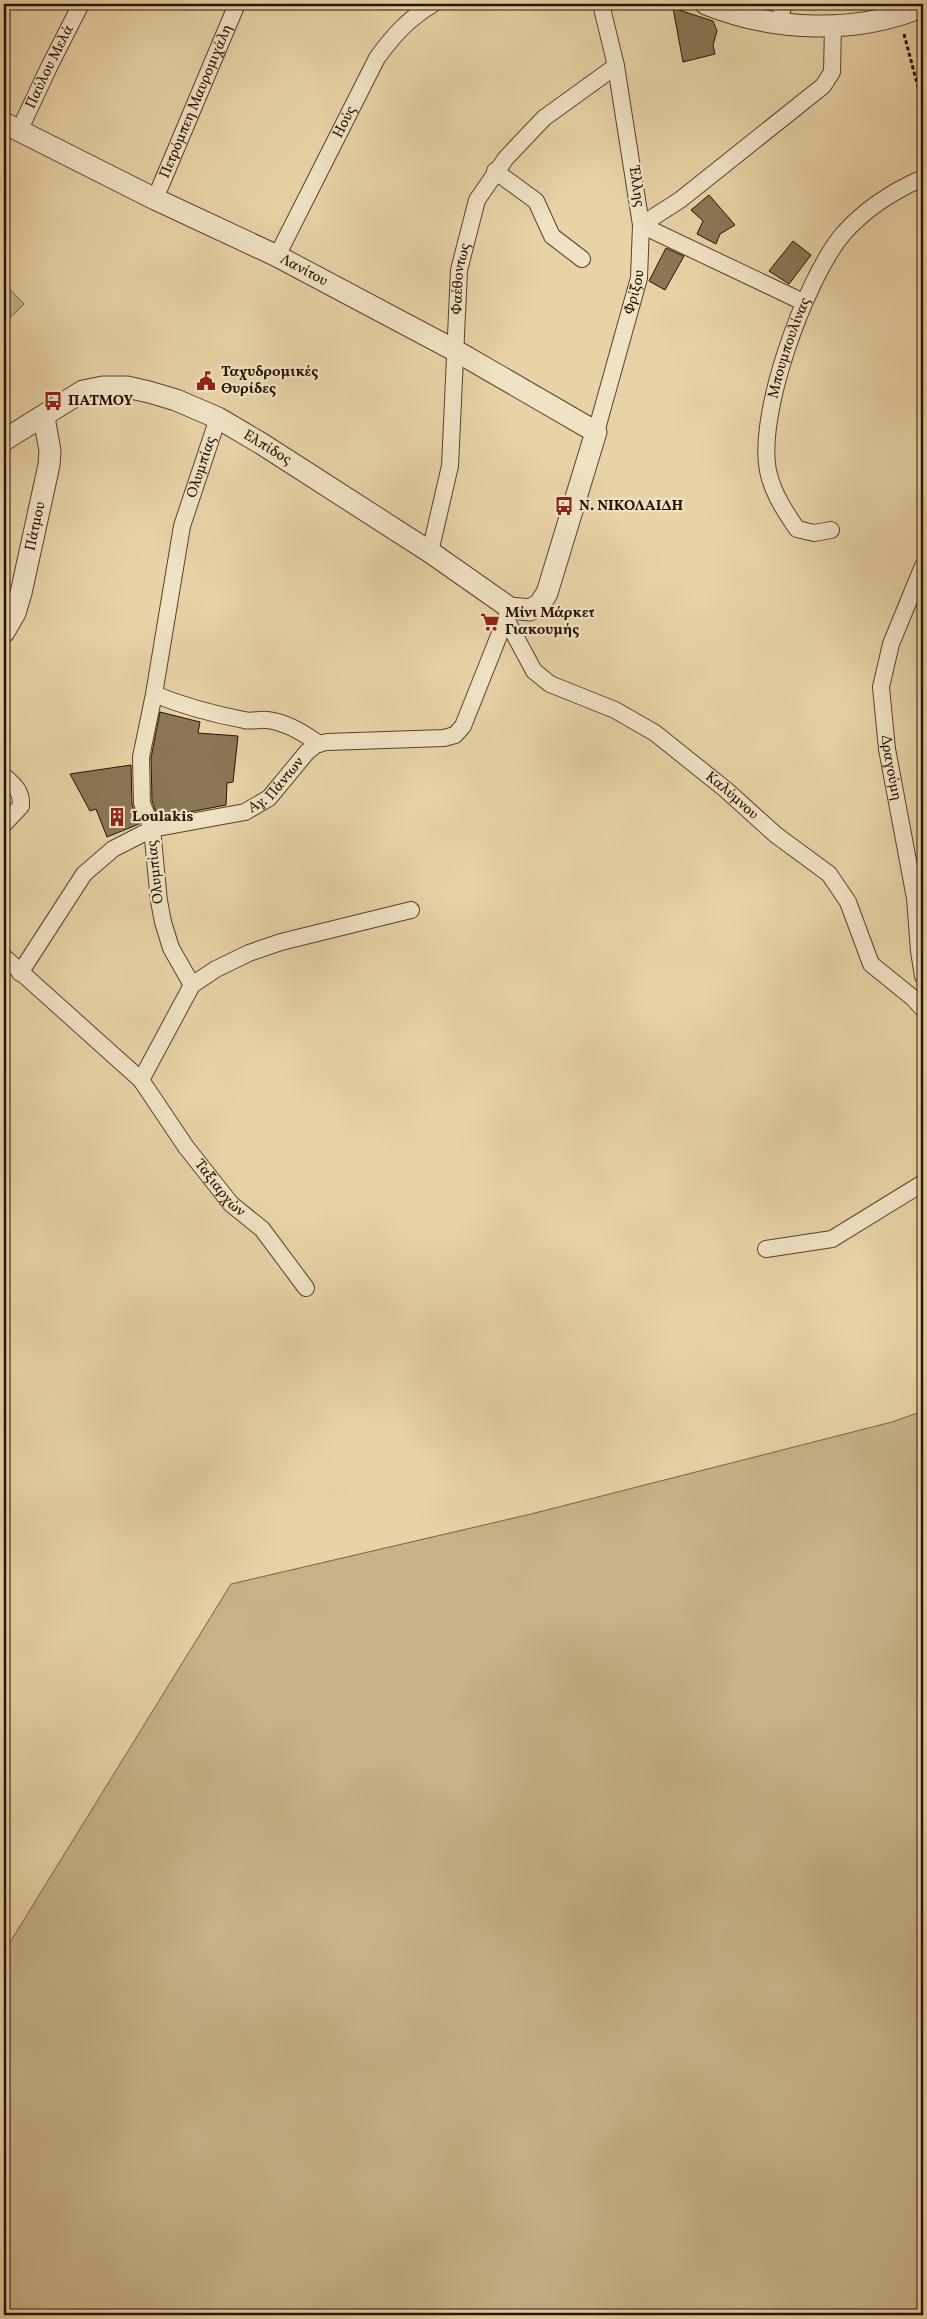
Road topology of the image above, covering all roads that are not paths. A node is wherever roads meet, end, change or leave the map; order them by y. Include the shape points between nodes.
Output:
1 (81, 4) edge
2 (237, 4) edge
3 (433, 4) edge
4 (601, 4) edge
5 (706, 4) edge
6 (923, 6) edge
7 (781, 13) edge
8 (833, 27) junction
9 (616, 66) junction
10 (12, 127) edge
11 (495, 171) junction
12 (923, 178) edge
13 (155, 198) junction
14 (641, 225) junction
15 (277, 256) junction
16 (582, 259) dead end
17 (803, 302) junction
18 (456, 350) junction
19 (44, 416) junction
20 (218, 418) junction
21 (596, 432) junction
22 (4, 440) edge
23 (831, 530) dead end
24 (430, 552) junction
25 (923, 566) edge
26 (508, 614) junction
27 (4, 632) edge
28 (154, 694) junction
29 (319, 744) junction
30 (4, 776) edge
31 (4, 824) edge
32 (152, 830) junction
33 (411, 910) dead end
34 (4, 957) edge
35 (20, 973) junction
36 (923, 976) edge
37 (192, 985) junction
38 (923, 1008) edge
39 (141, 1080) junction
40 (923, 1182) edge
41 (766, 1249) dead end
42 (306, 1288) dead end

1 - 10 street, Παύλου Μελά
2 - 13 street, Πετρόμπεη Μαυρομιχάλη
3 - 15 street, Ηούς via 410,19 377,58
4 - 9 street, Έλλης
5 - 7 street via 721,10
6 - 8 street via 900,16
7 - 8 street
8 - 14 street via 832,72 822,86 680,200
9 - 11 street, Φαέθοντως via 544,118
9 - 14 street, Έλλης
10 - 13 street, Λανίτου
11 - 16 street via 536,201 552,236
11 - 18 street, Φαέθοντως via 477,200 459,270
12 - 17 street, Μπουμπουλίνας via 865,212 844,234 821,267
13 - 15 street, Λανίτου
14 - 17 street, Έλλης
14 - 21 street, Φρίξου via 639,278
15 - 18 street, Λανίτου
17 - 23 street, Μπουμπουλίνας via 777,381 768,431 768,475 776,496 797,529 814,533
18 - 21 street, Λανίτου
18 - 24 street, Φαέθοντως via 450,466
19 - 20 street, Ελπίδος via 83,391 127,387 176,400
19 - 22 street, Ελπίδος
19 - 27 street, Πάτμου via 49,465 21,593
20 - 24 street, Ελπίδος
20 - 28 street, Ολυμπίας via 182,526
21 - 26 street, Φρίξου via 547,593 540,604 530,610
24 - 26 street, Ελπίδος
25 - 36 street, Δραγούμη via 891,644 881,687 887,748 915,898
26 - 29 street via 464,726 455,735
26 - 38 street, Καλύμνου via 534,671 550,684 615,710 655,733 776,835 829,874 848,902 871,964
28 - 29 street via 181,705 246,721 266,719 286,725
28 - 32 street, Ολυμπίας via 140,757 142,803
29 - 32 street, Αγ. Πάντων via 308,752 269,798 245,812
30 - 31 street via 22,797 21,806
32 - 35 street, Αγ. Πάντων via 112,849 84,874
32 - 37 street, Ολυμπίας via 163,922 170,948
33 - 37 street via 265,947 216,969
34 - 35 street, Ταξιαρχών
35 - 39 street, Ταξιαρχών
37 - 39 street
39 - 42 street, Ταξιαρχών via 186,1147 231,1204 262,1229
40 - 41 street via 832,1239

